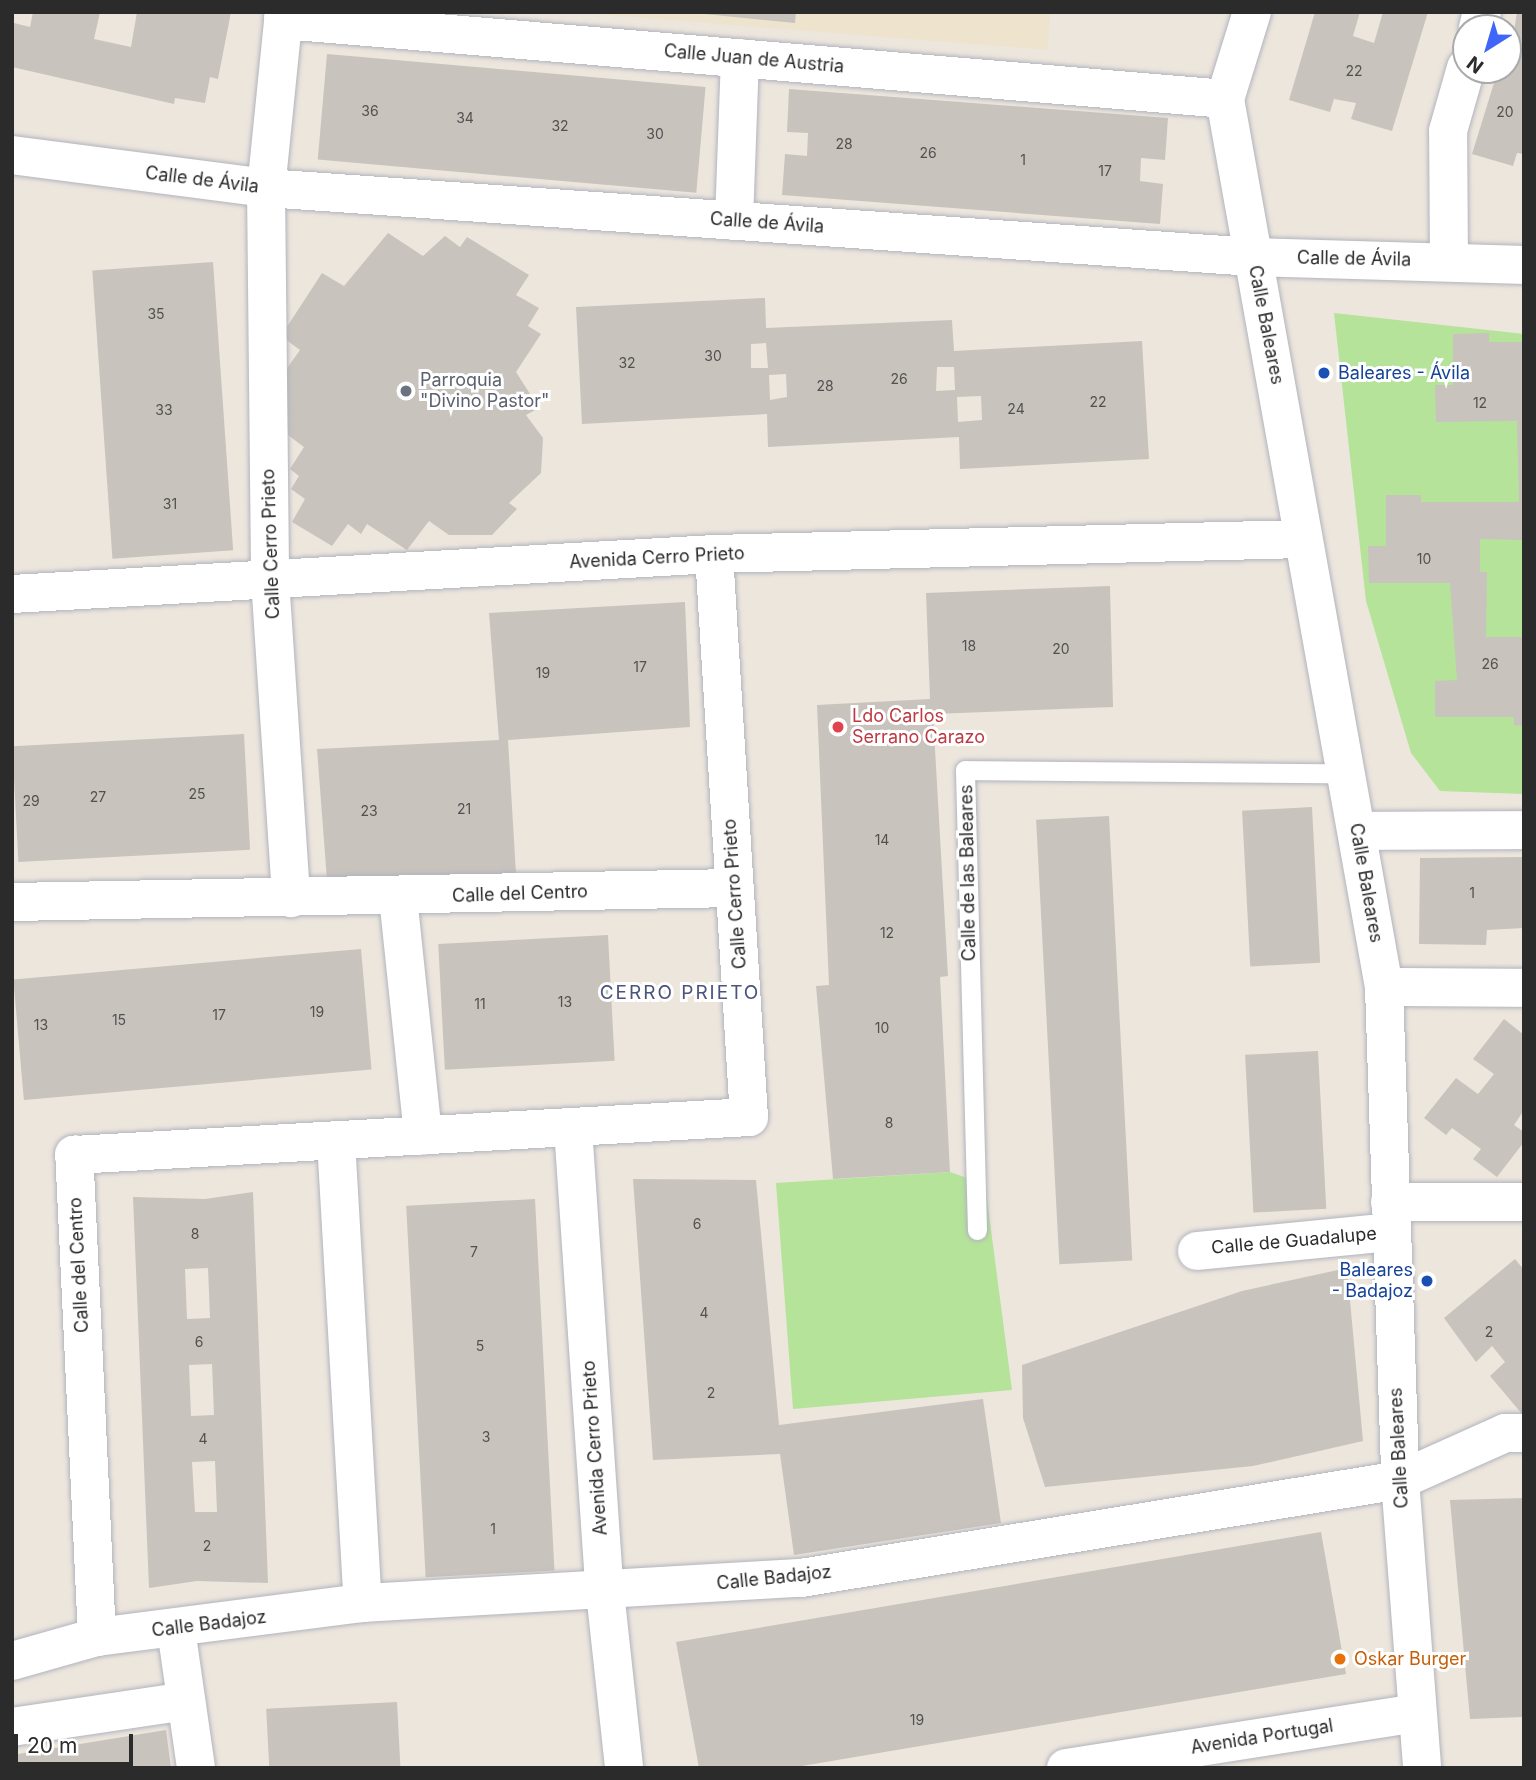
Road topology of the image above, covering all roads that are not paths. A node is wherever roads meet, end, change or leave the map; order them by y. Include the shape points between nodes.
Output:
1 (1252, 12) edge
2 (284, 16) edge
3 (740, 58) junction
4 (1461, 84) edge
5 (1225, 99) junction
6 (12, 155) edge
7 (266, 188) junction
8 (734, 221) junction
9 (1253, 257) junction
10 (1449, 261) junction
11 (1524, 265) edge
12 (1302, 539) junction
13 (714, 554) junction
14 (270, 579) junction
15 (12, 594) edge
16 (1345, 773) junction
17 (1524, 830) edge
18 (1357, 831) junction
19 (734, 888) junction
20 (398, 897) junction
21 (291, 898) junction
22 (12, 902) edge
23 (1384, 987) junction
24 (1524, 988) edge
25 (573, 1128) junction
26 (423, 1136) junction
27 (336, 1140) junction
28 (1524, 1202) edge
29 (1391, 1217) junction
30 (977, 1230) dead end
31 (1197, 1251) dead end
32 (1524, 1433) edge
33 (1400, 1480) junction
34 (605, 1592) junction
35 (363, 1603) junction
36 (176, 1629) junction
37 (97, 1637) junction
38 (12, 1661) edge
39 (186, 1701) junction
40 (1416, 1713) junction
41 (12, 1727) edge
42 (196, 1768) edge
43 (624, 1768) edge
44 (1066, 1768) edge
45 (1422, 1768) edge

1 - 5 street, Calle Baleares
2 - 3 street, Calle Juan de Austria
2 - 7 street, Calle Cerro Prieto
3 - 5 street, Calle Juan de Austria
3 - 8 street
4 - 10 street via 1448,131
5 - 9 street, Calle Baleares
6 - 7 street, Calle de Ávila
7 - 8 street, Calle de Ávila
7 - 14 street, Calle Cerro Prieto
8 - 9 street, Calle de Ávila
9 - 10 street, Calle de Ávila
9 - 12 street, Calle Baleares
10 - 11 street, Calle de Ávila
12 - 13 street, Avenida Cerro Prieto
12 - 16 street, Calle Baleares
13 - 14 street, Avenida Cerro Prieto
13 - 19 street, Calle Cerro Prieto
14 - 15 street, Avenida Cerro Prieto
14 - 21 street, Calle Cerro Prieto
16 - 18 street, Calle Baleares
16 - 30 lane, Calle de las Baleares via 965,770
17 - 18 street
18 - 23 street, Calle Baleares
19 - 20 street, Calle del Centro
19 - 25 street, Calle Cerro Prieto via 749,1117
20 - 21 street, Calle del Centro
20 - 26 street
21 - 22 street, Calle del Centro
23 - 24 street
23 - 29 street, Calle Baleares
25 - 26 street, Calle Cerro Prieto
25 - 34 street, Avenida Cerro Prieto
26 - 27 street, Calle Cerro Prieto
27 - 35 street
27 - 37 street, Calle del Centro via 74,1155
28 - 29 street, Calle de Guadalupe
29 - 31 street, Calle de Guadalupe
29 - 33 street, Calle Baleares
32 - 33 street, Calle Badajoz via 1505,1433
33 - 34 street, Calle Badajoz via 801,1578
33 - 40 street, Calle Baleares
34 - 35 street, Calle Badajoz
34 - 43 street, Avenida Cerro Prieto
35 - 36 street, Calle Badajoz
36 - 37 street, Calle Badajoz
36 - 39 street
37 - 38 street, Calle Badajoz
39 - 41 street
39 - 42 street
40 - 44 street, Avenida Portugal
40 - 45 street, Calle Baleares

